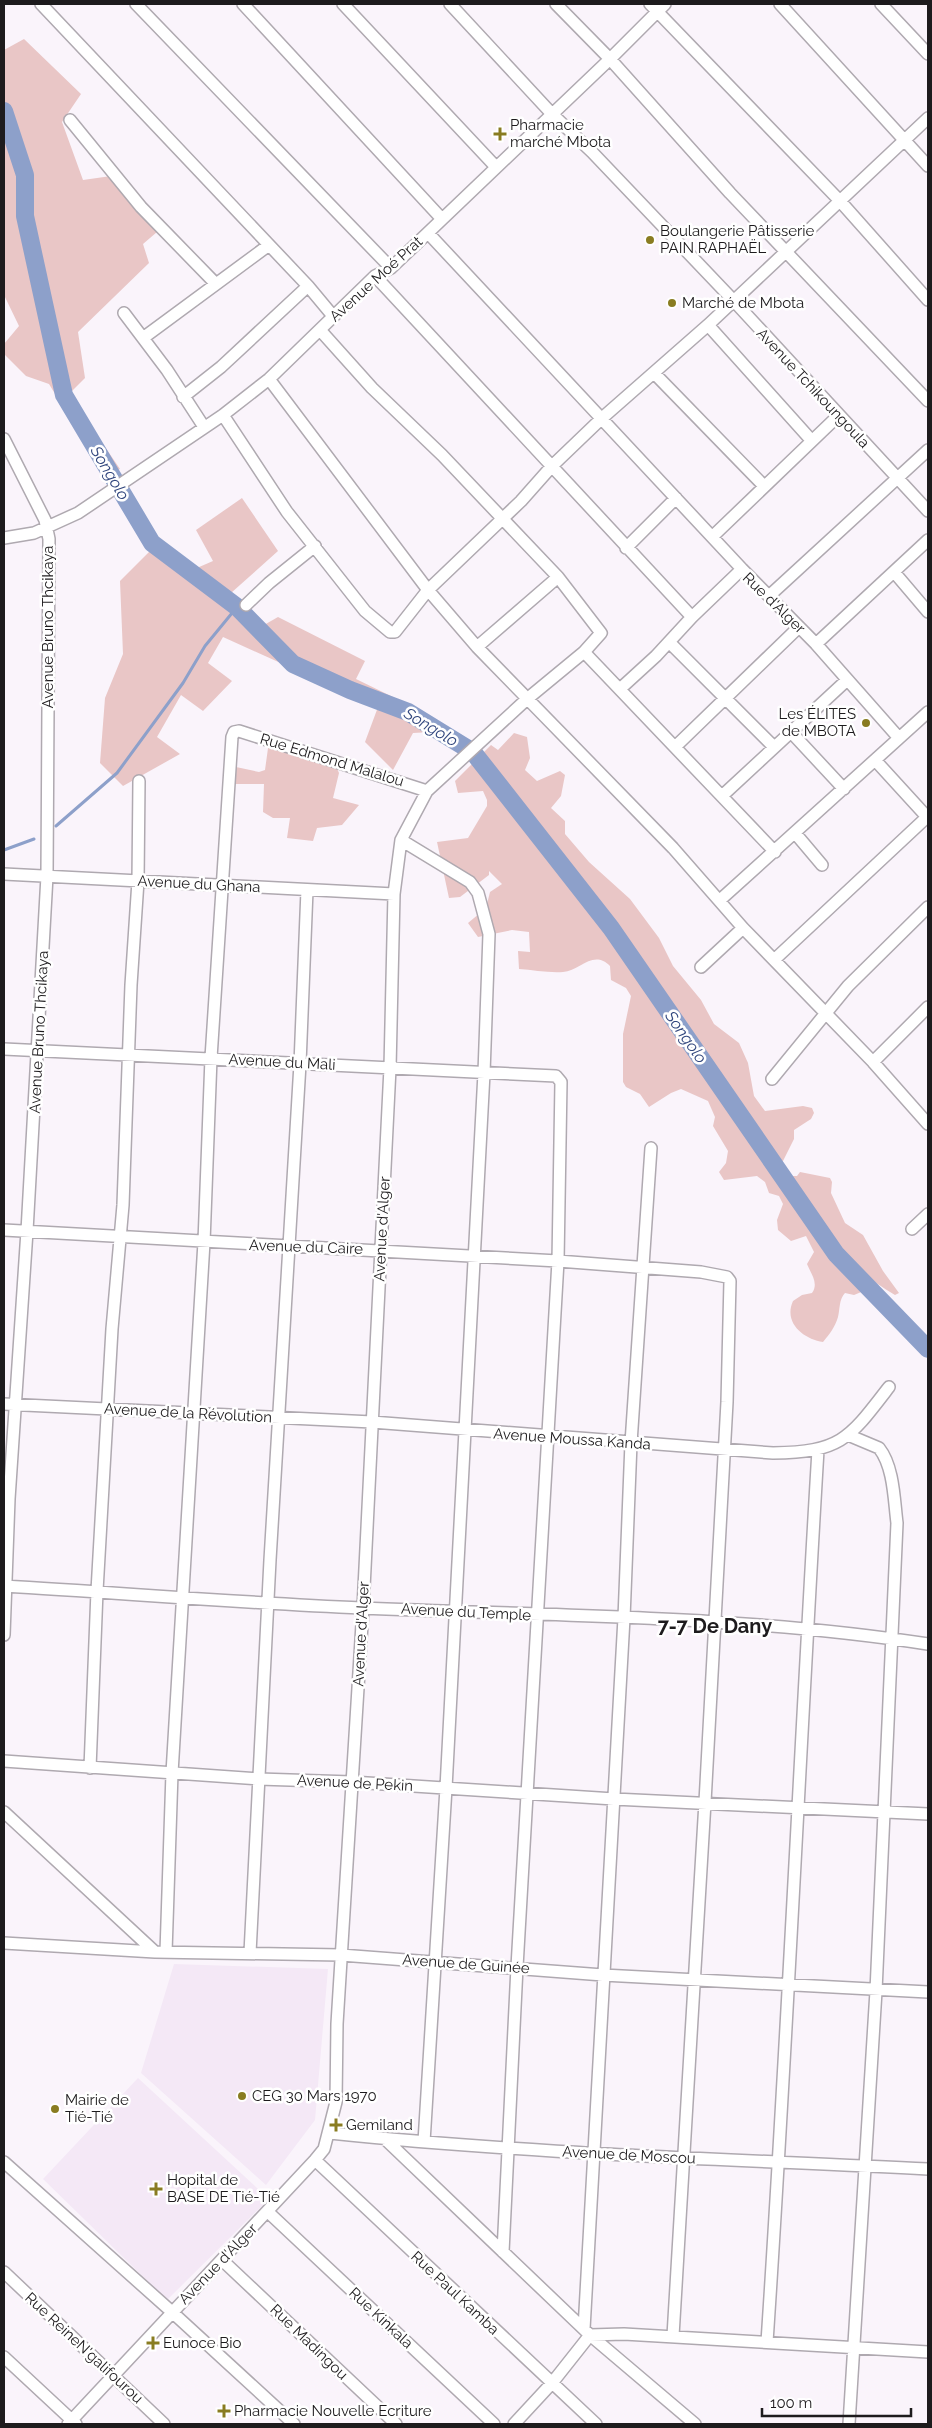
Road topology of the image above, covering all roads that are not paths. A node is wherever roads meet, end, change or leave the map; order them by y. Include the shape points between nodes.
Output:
1 (41, 4) edge
2 (136, 4) edge
3 (243, 4) edge
4 (343, 4) edge
5 (450, 4) edge
6 (556, 4) edge
7 (780, 4) edge
8 (881, 4) edge
9 (657, 6) edge
10 (928, 54) edge
11 (610, 59) junction
12 (552, 114) junction
13 (928, 118) edge
14 (70, 120) dead end
15 (903, 140) junction
16 (928, 166) edge
17 (496, 167) junction
18 (840, 201) junction
19 (442, 219) junction
20 (428, 232) junction
21 (269, 245) junction
22 (787, 251) junction
23 (391, 268) junction
24 (375, 276) junction
25 (216, 284) junction
26 (308, 286) junction
27 (733, 300) junction
28 (928, 300) edge
29 (124, 313) dead end
30 (333, 316) junction
31 (708, 325) junction
32 (320, 330) junction
33 (143, 338) junction
34 (654, 373) junction
35 (269, 379) junction
36 (183, 397) junction
37 (928, 401) edge
38 (223, 415) junction
39 (838, 416) junction
40 (601, 419) junction
41 (204, 428) junction
42 (4, 439) edge
43 (812, 441) junction
44 (928, 450) edge
45 (552, 466) junction
46 (897, 478) junction
47 (764, 486) junction
48 (676, 498) junction
49 (928, 511) edge
50 (501, 520) junction
51 (47, 527) junction
52 (712, 537) junction
53 (4, 538) edge
54 (928, 540) edge
55 (315, 546) junction
56 (626, 548) junction
57 (742, 570) junction
58 (894, 572) junction
59 (558, 576) junction
60 (428, 590) junction
61 (768, 596) junction
62 (246, 605) dead end
63 (928, 612) edge
64 (692, 617) junction
65 (799, 627) junction
66 (669, 642) junction
67 (816, 644) junction
68 (477, 648) junction
69 (584, 652) junction
70 (847, 680) junction
71 (621, 688) junction
72 (727, 698) junction
73 (527, 699) junction
74 (928, 714) edge
75 (790, 731) junction
76 (899, 738) junction
77 (676, 746) junction
78 (773, 746) junction
79 (875, 760) junction
80 (139, 781) dead end
81 (844, 789) junction
82 (427, 791) junction
83 (723, 795) junction
84 (928, 817) edge
85 (794, 833) junction
86 (401, 840) junction
87 (775, 852) junction
88 (822, 865) dead end
89 (4, 874) edge
90 (47, 876) junction
91 (138, 881) junction
92 (223, 886) junction
93 (307, 890) junction
94 (394, 894) junction
95 (720, 900) junction
96 (928, 907) edge
97 (743, 928) junction
98 (774, 960) junction
99 (701, 967) dead end
100 (825, 1013) junction
101 (926, 1014) edge
102 (4, 1050) edge
103 (37, 1051) junction
104 (128, 1057) junction
105 (211, 1058) junction
106 (873, 1062) junction
107 (300, 1064) junction
108 (390, 1068) junction
109 (484, 1073) junction
110 (772, 1079) dead end
111 (928, 1124) edge
112 (651, 1148) dead end
113 (928, 1214) edge
114 (912, 1229) dead end
115 (4, 1230) edge
116 (27, 1231) junction
117 (119, 1236) junction
118 (204, 1242) junction
119 (288, 1246) junction
120 (381, 1250) junction
121 (474, 1256) junction
122 (558, 1261) junction
123 (643, 1267) junction
124 (889, 1387) dead end
125 (4, 1404) edge
126 (16, 1404) junction
127 (109, 1409) junction
128 (194, 1413) junction
129 (278, 1418) junction
130 (372, 1422) junction
131 (465, 1431) junction
132 (848, 1435) junction
133 (547, 1437) junction
134 (631, 1443) junction
135 (723, 1450) junction
136 (818, 1450) junction
137 (5, 1586) edge
138 (97, 1591) junction
139 (182, 1596) junction
140 (268, 1602) junction
141 (363, 1608) junction
142 (454, 1610) junction
143 (539, 1615) junction
144 (624, 1618) junction
145 (714, 1621) junction
146 (807, 1628) junction
147 (4, 1635) edge
148 (894, 1638) junction
149 (928, 1644) edge
150 (4, 1761) edge
151 (90, 1768) junction
152 (172, 1773) junction
153 (259, 1779) junction
154 (352, 1782) junction
155 (446, 1788) junction
156 (529, 1794) junction
157 (614, 1799) junction
158 (705, 1802) junction
159 (798, 1807) junction
160 (4, 1812) edge
161 (885, 1812) junction
162 (928, 1814) edge
163 (4, 1943) edge
164 (161, 1952) junction
165 (250, 1953) junction
166 (341, 1955) junction
167 (435, 1961) junction
168 (517, 1967) junction
169 (603, 1975) junction
170 (696, 1980) junction
171 (789, 1985) junction
172 (876, 1991) junction
173 (928, 1992) edge
174 (330, 2133) junction
175 (385, 2139) junction
176 (424, 2142) junction
177 (508, 2148) junction
178 (594, 2152) junction
179 (684, 2159) junction
180 (315, 2160) junction
181 (780, 2161) junction
182 (4, 2162) edge
183 (865, 2166) junction
184 (928, 2169) edge
185 (268, 2212) junction
186 (503, 2252) junction
187 (222, 2260) junction
188 (4, 2272) edge
189 (172, 2312) junction
190 (587, 2332) junction
191 (673, 2336) junction
192 (767, 2342) junction
193 (855, 2349) junction
194 (928, 2352) edge
195 (4, 2357) edge
196 (114, 2377) junction
197 (552, 2383) junction
198 (72, 2423) edge
199 (164, 2424) edge
200 (294, 2424) edge
201 (396, 2424) edge
202 (494, 2424) edge
203 (514, 2424) edge
204 (596, 2424) edge
205 (695, 2424) edge
206 (849, 2424) edge

1 - 21 street
2 - 23 street
3 - 19 street
4 - 17 street
5 - 12 street, Avenue Tchikoungoula
6 - 11 street
7 - 15 street
8 - 10 street
9 - 11 street, Avenue Moé Prat
9 - 18 street
11 - 12 street, Avenue Moé Prat
11 - 22 street via 730,193
12 - 17 street, Avenue Moé Prat
12 - 27 street, Avenue Tchikoungoula
13 - 15 street
14 - 25 street via 141,207
15 - 16 street
15 - 18 street
17 - 19 street, Avenue Moé Prat
18 - 22 street
18 - 28 street
19 - 20 street, Avenue Moé Prat
20 - 23 street, Avenue Moé Prat
20 - 40 street
21 - 25 street
21 - 26 street
22 - 27 street
22 - 37 street
23 - 24 street, Avenue Moé Prat
24 - 30 street, Avenue Moé Prat
24 - 45 street
25 - 33 street
26 - 30 street
26 - 36 street via 221,367
27 - 31 street
27 - 39 street, Avenue Tchikoungoula
29 - 33 street
30 - 32 street, Avenue Moé Prat
31 - 34 street
31 - 43 street
32 - 35 street, Avenue Moé Prat
32 - 50 street
33 - 36 street
34 - 40 street
34 - 47 street
35 - 38 street, Avenue Moé Prat
35 - 60 street
36 - 41 street
38 - 41 street, Avenue Moé Prat
38 - 55 street via 287,512
39 - 43 street
39 - 46 street, Avenue Tchikoungoula
40 - 45 street
40 - 48 street
41 - 51 street, Avenue Moé Prat via 78,514
42 - 51 street, Avenue Bruno Thcikaya
43 - 47 street
44 - 46 street
45 - 50 street
45 - 56 street
46 - 49 street, Avenue Tchikoungoula
46 - 61 street
47 - 52 street
48 - 52 street
48 - 56 street
50 - 59 street
50 - 60 street
51 - 53 street, Avenue Moé Prat via 23,536
51 - 90 street, Avenue Bruno Thcikaya
52 - 57 street
54 - 58 street
55 - 60 street via 365,611 390,632 395,632
55 - 62 street
56 - 64 street
57 - 61 street, Rue d'Alger
57 - 64 street, Rue d'Alger
58 - 63 street
58 - 67 street
59 - 68 street
59 - 69 street via 601,633
60 - 68 street
61 - 65 street, Rue d'Alger
64 - 66 street, Rue d'Alger
65 - 67 street, Rue d'Alger
65 - 72 street
66 - 71 street, Rue d'Alger
66 - 72 street
67 - 70 street, Rue d'Alger
68 - 73 street
69 - 71 street
69 - 73 street
70 - 75 street
70 - 76 street, Rue d'Alger
71 - 77 street
72 - 77 street
72 - 78 street
73 - 82 street
73 - 95 street
74 - 76 street
75 - 78 street
75 - 81 street
76 - 79 street
77 - 83 street
78 - 83 street
79 - 81 street
79 - 84 street
80 - 91 street
81 - 85 street
82 - 86 street
82 - 92 street, Rue Edmond Malalou via 236,731 231,744
83 - 87 street
84 - 98 street
85 - 87 street
85 - 88 street
86 - 94 street
86 - 109 street via 470,882 478,892 489,934
87 - 95 street
89 - 90 street, Avenue du Ghana
90 - 91 street, Avenue du Ghana
90 - 103 street, Avenue Bruno Thcikaya
91 - 92 street, Avenue du Ghana
91 - 104 street
92 - 93 street, Avenue du Ghana
92 - 105 street
93 - 94 street, Avenue du Ghana
93 - 107 street
94 - 108 street, Avenue d'Alger
95 - 97 street
96 - 100 street
97 - 98 street
97 - 99 street
98 - 100 street
100 - 106 street
100 - 110 street
101 - 106 street
102 - 103 street, Avenue du Mali
103 - 104 street, Avenue du Mali
103 - 116 street, Avenue Bruno Thcikaya
104 - 105 street, Avenue du Mali
104 - 117 street
105 - 107 street, Avenue du Mali
105 - 118 street
106 - 111 street
107 - 108 street, Avenue du Mali
107 - 119 street
108 - 109 street, Avenue du Mali
108 - 120 street, Avenue d'Alger
109 - 121 street
109 - 122 street, Avenue du Mali via 560,1078 562,1082
112 - 123 street
113 - 114 street
115 - 116 street, Avenue du Caire
116 - 117 street, Avenue du Caire
116 - 126 street, Avenue Bruno Thcikaya
117 - 118 street, Avenue du Caire
117 - 127 street
118 - 119 street, Avenue du Caire
118 - 128 street
119 - 120 street, Avenue du Caire
119 - 129 street
120 - 121 street, Avenue du Caire
120 - 130 street, Avenue d'Alger
121 - 122 street, Avenue du Caire
121 - 131 street
122 - 123 street, Avenue du Caire
122 - 133 street
123 - 134 street
123 - 135 street, Avenue du Caire via 727,1277 730,1281
124 - 132 street, Avenue Moussa Kanda
125 - 126 street, Avenue de la Révolution
126 - 127 street, Avenue de la Révolution
126 - 137 street, Avenue Bruno Thcikaya
127 - 128 street, Avenue de la Révolution
127 - 138 street
128 - 129 street, Avenue de la Révolution
128 - 139 street
129 - 130 street, Avenue de la Révolution
129 - 140 street
130 - 131 street, Avenue Moussa Kanda
130 - 141 street, Avenue d'Alger
131 - 133 street, Avenue Moussa Kanda
131 - 142 street
132 - 136 street, Avenue Moussa Kanda via 833,1446
132 - 148 street via 879,1448 888,1466 897,1523
133 - 134 street, Avenue Moussa Kanda
133 - 143 street
134 - 135 street, Avenue Moussa Kanda
134 - 144 street
135 - 136 street, Avenue Moussa Kanda via 773,1453
135 - 145 street
136 - 146 street
137 - 138 street, Avenue du Temple
137 - 147 street, Avenue Bruno Thcikaya
138 - 139 street, Avenue du Temple
138 - 151 street
139 - 140 street, Avenue du Temple
139 - 152 street
140 - 141 street, Avenue du Temple
140 - 153 street
141 - 142 street, Avenue du Temple
141 - 154 street, Avenue d'Alger
142 - 143 street, Avenue du Temple
142 - 155 street
143 - 144 street, Avenue du Temple
143 - 156 street
144 - 145 street, Avenue du Temple
144 - 157 street
145 - 146 street, Avenue du Temple
145 - 158 street
146 - 148 street, Avenue du Temple
146 - 159 street
148 - 149 street, Avenue du Temple
148 - 161 street
150 - 151 street, Avenue de Pekin
151 - 152 street, Avenue de Pekin
152 - 153 street, Avenue de Pekin
152 - 164 street
153 - 154 street, Avenue de Pekin
153 - 165 street
154 - 155 street, Avenue de Pekin
154 - 166 street, Avenue d'Alger
155 - 156 street, Avenue de Pekin
155 - 167 street
156 - 157 street, Avenue de Pekin
156 - 168 street
157 - 158 street, Avenue de Pekin
157 - 169 street
158 - 159 street, Avenue de Pekin
158 - 170 street
159 - 161 street, Avenue de Pekin
159 - 171 street
160 - 164 street
161 - 162 street, Avenue de Pekin
161 - 172 street
163 - 164 street, Avenue de Guinée
164 - 165 street, Avenue de Guinée
165 - 166 street, Avenue de Guinée
166 - 167 street, Avenue de Guinée
166 - 174 street, Avenue d'Alger via 336,2102
167 - 168 street, Avenue de Guinée
167 - 176 street
168 - 169 street, Avenue de Guinée
168 - 177 street
169 - 170 street, Avenue de Guinée
169 - 178 street
170 - 171 street, Avenue de Guinée
170 - 179 street
171 - 172 street, Avenue de Guinée
171 - 181 street
172 - 173 street, Avenue de Guinée
172 - 183 street
174 - 175 street, Avenue de Moscou
174 - 180 street, Avenue d'Alger via 324,2149
175 - 176 street, Avenue de Moscou
175 - 186 street
176 - 177 street, Avenue de Moscou
177 - 178 street, Avenue de Moscou
177 - 186 street
178 - 179 street, Avenue de Moscou
178 - 190 street
179 - 181 street, Avenue de Moscou
179 - 191 street
180 - 185 street, Avenue d'Alger
180 - 197 street, Rue Paul Kamba
181 - 183 street, Avenue de Moscou
181 - 192 street
182 - 189 street
183 - 184 street, Avenue de Moscou
183 - 193 street
185 - 187 street, Avenue d'Alger
185 - 202 street, Rue Kinkala
186 - 190 street
187 - 189 street, Avenue d'Alger
187 - 201 street, Rue Madingou
188 - 196 street, Rue ReineN'galifourou
189 - 196 street, Avenue d'Alger
189 - 200 street
190 - 191 street
190 - 197 street
190 - 205 street
191 - 192 street
192 - 193 street
193 - 194 street
193 - 206 street
195 - 198 street
196 - 198 street, Avenue d'Alger
196 - 199 street, Rue ReineN'galifourou
197 - 203 street
197 - 204 street, Rue Paul Kamba

